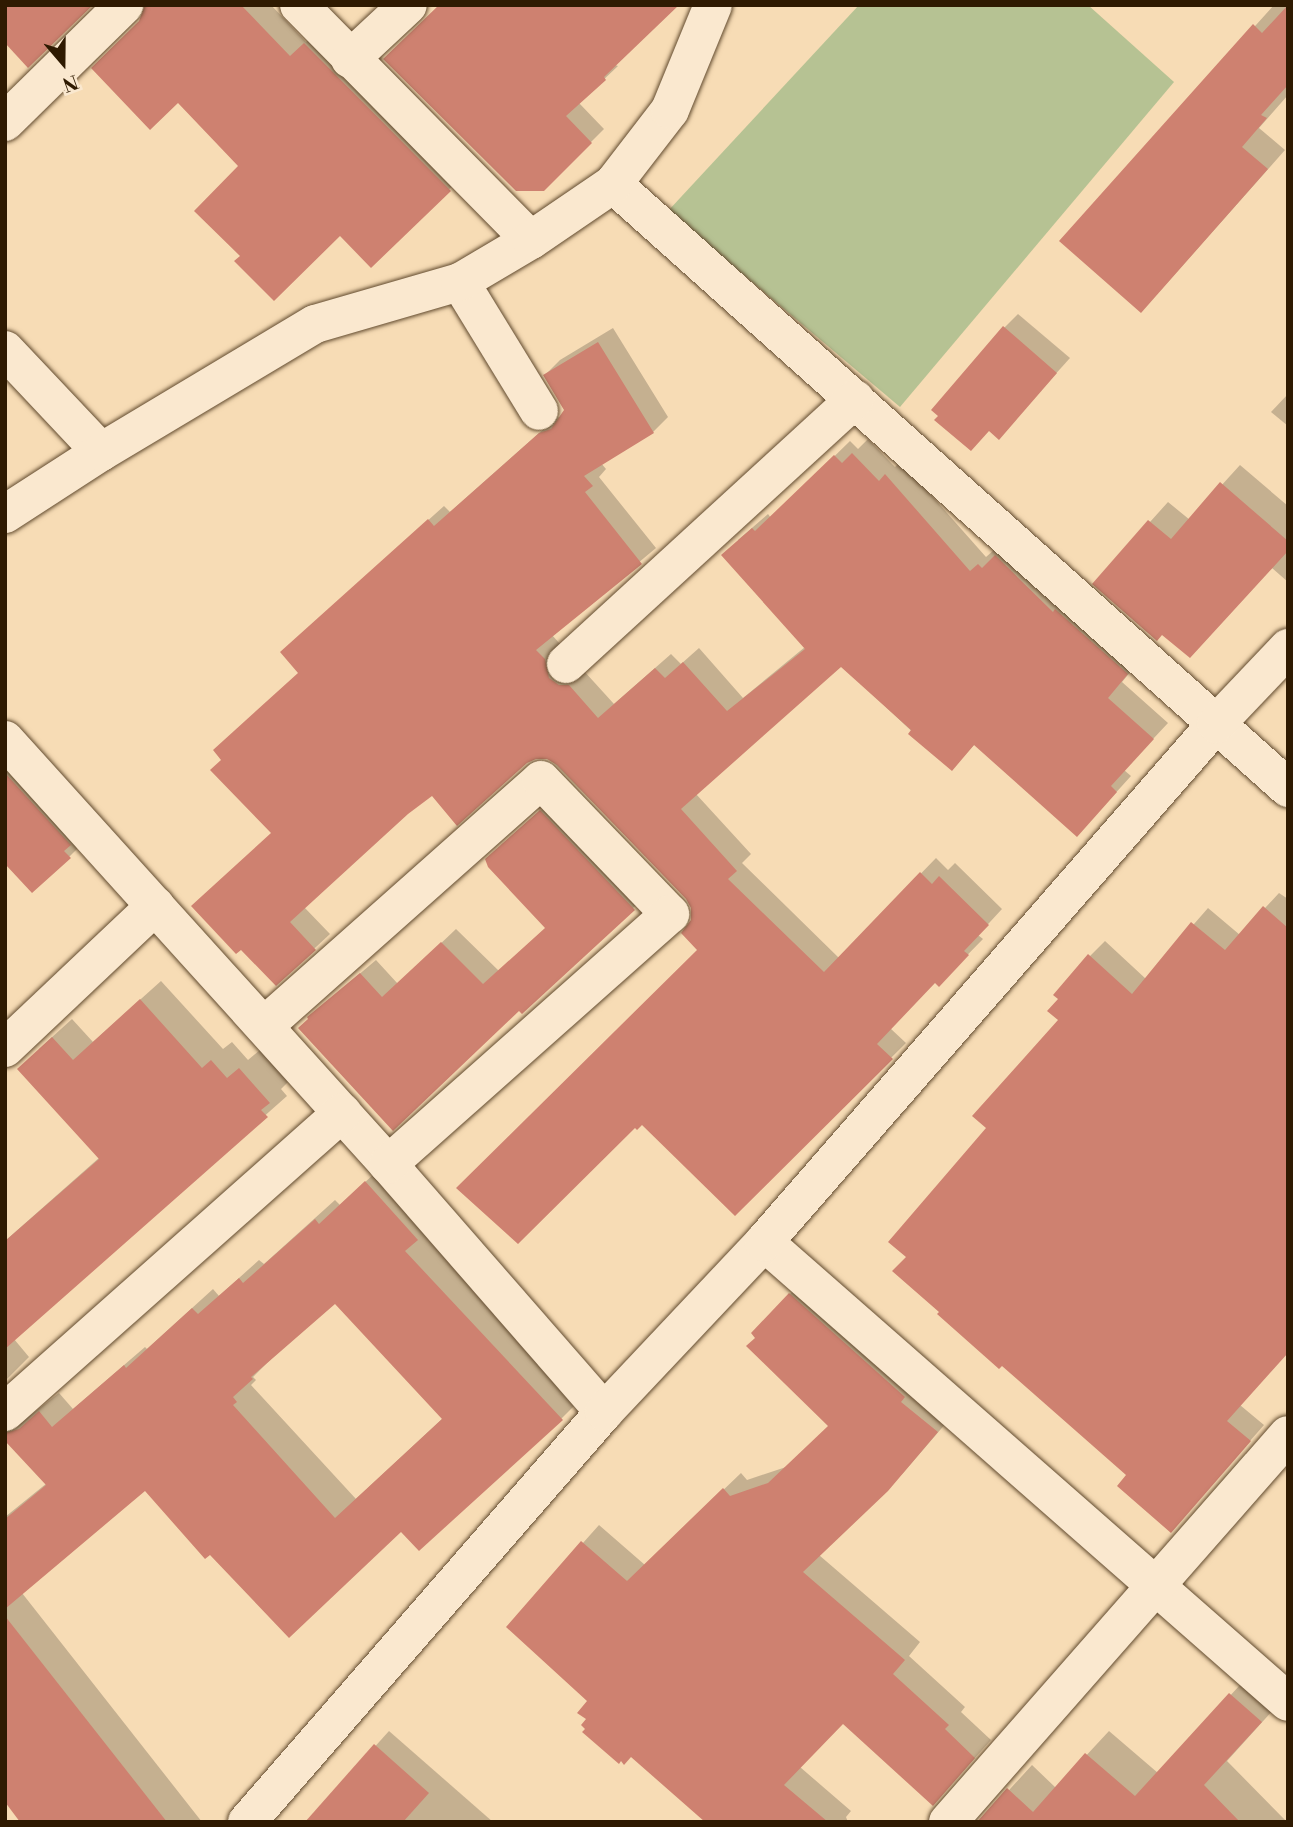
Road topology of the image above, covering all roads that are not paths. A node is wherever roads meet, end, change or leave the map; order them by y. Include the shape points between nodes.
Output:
1 (124, 5) edge
2 (299, 5) edge
3 (408, 5) edge
4 (713, 5) edge
5 (351, 59) junction
6 (5, 122) edge
7 (613, 184) junction
8 (531, 240) junction
9 (460, 282) junction
10 (5, 350) edge
11 (855, 398) junction
12 (539, 411) dead end
13 (102, 452) junction
14 (5, 514) edge
15 (1288, 648) edge
16 (566, 664) dead end
17 (1216, 724) junction
18 (5, 740) edge
19 (1288, 788) edge
20 (155, 906) junction
21 (264, 1026) junction
22 (5, 1048) edge
23 (342, 1113) junction
24 (388, 1164) junction
25 (764, 1242) junction
26 (5, 1412) edge
27 (604, 1412) junction
28 (1288, 1435) edge
29 (1154, 1586) junction
30 (1288, 1702) edge
31 (247, 1822) edge
32 (948, 1822) edge

1 - 6 street
2 - 5 street
3 - 5 street
4 - 7 street via 670,110
5 - 8 street
7 - 8 street
7 - 11 street
8 - 9 street
9 - 12 street
9 - 13 street via 315,324
10 - 13 street
11 - 16 street
11 - 17 street
13 - 14 street
15 - 17 street
17 - 19 street
17 - 25 street
18 - 20 street
20 - 21 street
20 - 22 street
21 - 23 street
21 - 24 street via 541,780 670,914
23 - 24 street
23 - 26 street
24 - 27 street
25 - 27 street
25 - 29 street
27 - 31 street
28 - 29 street
29 - 30 street
29 - 32 street

